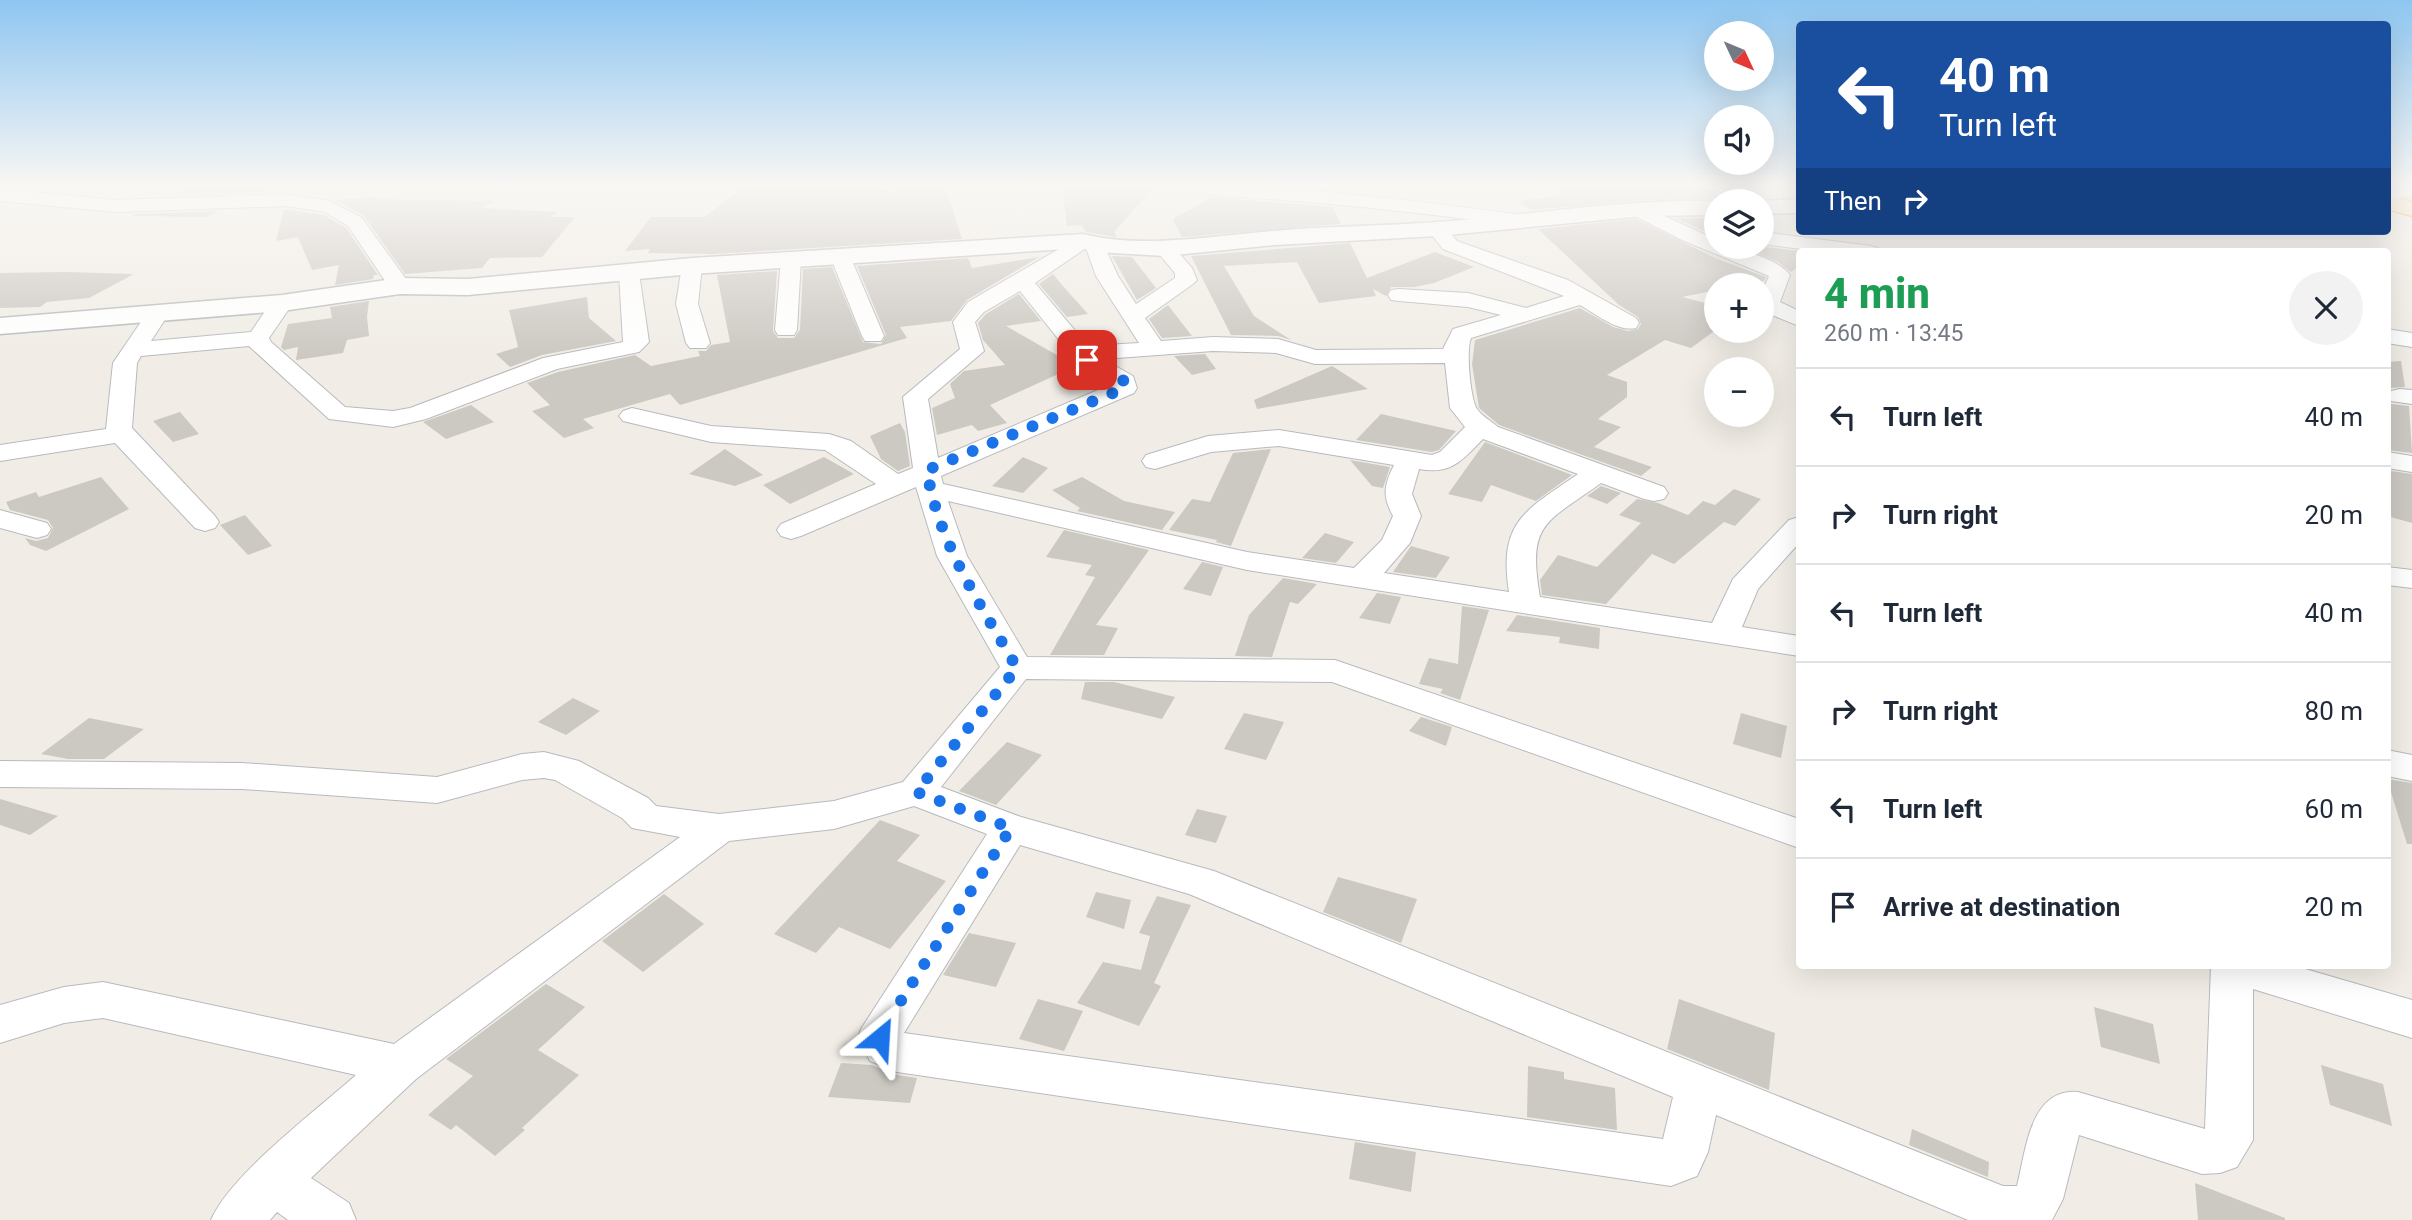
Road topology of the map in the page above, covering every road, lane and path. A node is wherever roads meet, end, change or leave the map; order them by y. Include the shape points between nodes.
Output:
1 (369, 242) edge
2 (1236, 242) edge
3 (1448, 242) edge
4 (1703, 242) edge
5 (1789, 242) edge
6 (1089, 243) junction
7 (1830, 248) edge
8 (1165, 249) junction
9 (840, 256) junction
10 (791, 259) junction
11 (692, 266) junction
12 (629, 273) junction
13 (1022, 280) junction
14 (400, 286) junction
15 (1399, 295) dead end
16 (1585, 298) junction
17 (282, 303) junction
18 (1525, 314) junction
19 (157, 315) junction
20 (1133, 316) junction
21 (1796, 318) edge
22 (1628, 323) dead end
23 (0, 326) edge
24 (786, 330) dead end
25 (873, 336) dead end
26 (2391, 337) edge
27 (258, 338) junction
28 (2412, 340) edge
29 (698, 343) dead end
30 (1153, 346) junction
31 (133, 350) junction
32 (1082, 354) junction
33 (1456, 356) junction
34 (632, 416) dead end
35 (1473, 420) junction
36 (122, 434) junction
37 (0, 453) edge
38 (1155, 461) dead end
39 (1410, 461) junction
40 (2391, 461) edge
41 (2412, 464) edge
42 (1598, 472) junction
43 (917, 481) junction
44 (1654, 493) dead end
45 (0, 519) edge
46 (205, 522) dead end
47 (37, 529) dead end
48 (1796, 529) edge
49 (792, 530) dead end
50 (2391, 576) edge
51 (1361, 579) junction
52 (2412, 579) edge
53 (1526, 605) junction
54 (1723, 635) junction
55 (1796, 646) edge
56 (1017, 668) junction
57 (2391, 765) edge
58 (2412, 768) edge
59 (0, 774) edge
60 (916, 792) junction
61 (719, 828) junction
62 (1011, 828) junction
63 (1796, 833) edge
64 (2234, 969) edge
65 (2244, 969) edge
66 (2412, 1018) edge
67 (0, 1024) edge
68 (400, 1065) junction
69 (1699, 1086) junction
70 (273, 1181) junction
71 (236, 1220) edge
72 (331, 1220) edge

1 - 14 street
2 - 8 street
3 - 16 street
4 - 21 street via 1780,274 1768,305
5 - 7 street
6 - 8 street
6 - 9 street
6 - 13 street
6 - 20 street
8 - 20 street via 1185,272 1186,280
9 - 10 street
9 - 25 street
10 - 11 street
10 - 24 street
11 - 12 street
11 - 29 street via 687,304
12 - 14 street via 468,287
12 - 27 street via 634,345 551,363 405,417 338,414 260,345
13 - 32 street
13 - 43 street via 976,307 964,323 972,351 915,397
14 - 17 street
15 - 18 street via 1468,299
16 - 18 street
16 - 22 street
17 - 19 street
17 - 27 street
18 - 33 street via 1461,334
19 - 23 street
19 - 31 street
20 - 30 street
26 - 28 street
27 - 31 street
30 - 32 street
30 - 33 street via 1278,346 1315,357
31 - 36 street via 125,363
32 - 43 street via 1124,381 1125,388
33 - 35 street
34 - 43 street via 711,434 829,442
35 - 39 street via 1443,462
35 - 42 street
36 - 37 street
36 - 46 street
38 - 39 street via 1208,444 1279,438
39 - 51 street via 1396,487 1407,516 1395,543
40 - 41 street
42 - 44 street
42 - 53 street via 1535,521 1523,536
43 - 49 street
43 - 51 street via 1247,561
43 - 56 street via 953,556
45 - 47 street
48 - 54 street via 1744,586
50 - 52 street
51 - 53 street
53 - 54 street
54 - 55 street
56 - 60 street
56 - 63 street via 1335,671
57 - 58 street
59 - 61 street via 242,776 437,790 522,766 544,765 566,770 645,818
60 - 61 street via 834,815
60 - 62 street
61 - 68 street
62 - 69 street via 1200,882
62 - 69 street via 883,1029 880,1038 886,1047 1671,1163 1680,1160 1684,1152
64 - 69 street via 2229,1140 2220,1151 2202,1152 2066,1112 2058,1121 2038,1199 2025,1212 1977,1200
65 - 66 street
67 - 68 street via 62,1005 103,1000
68 - 70 street
70 - 71 street
70 - 72 street

